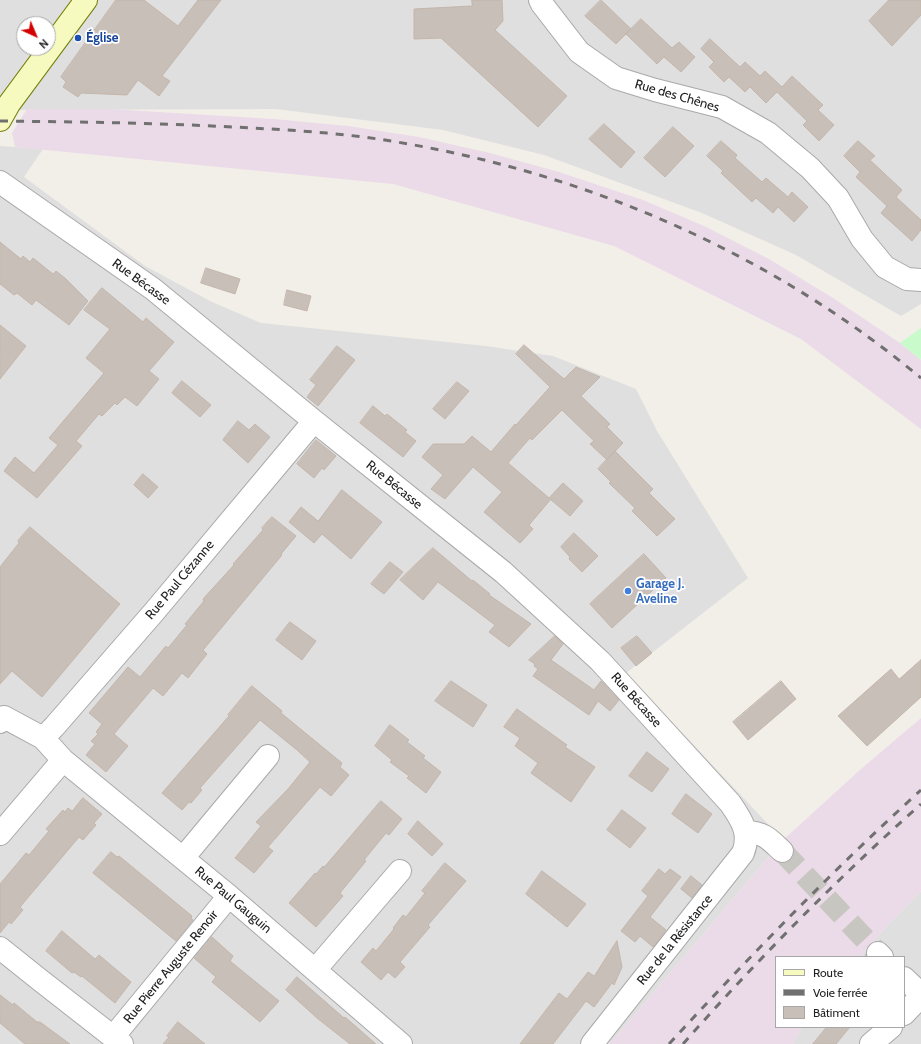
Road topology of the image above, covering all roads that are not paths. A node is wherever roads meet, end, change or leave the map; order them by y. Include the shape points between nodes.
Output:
1 (86, 0) edge
2 (540, 0) edge
3 (0, 120) edge
4 (0, 182) edge
5 (921, 280) edge
6 (314, 421) junction
7 (2, 719) edge
8 (43, 738) junction
9 (268, 756) dead end
10 (63, 760) junction
11 (746, 832) junction
12 (0, 834) edge
13 (782, 851) tunnel mouth
14 (183, 858) junction
15 (400, 870) dead end
16 (229, 896) junction
17 (0, 948) edge
18 (315, 970) junction
19 (915, 984) edge
20 (905, 1011) edge
21 (890, 1028) edge
22 (117, 1041) edge
23 (401, 1044) edge
24 (592, 1044) edge
25 (871, 1044) edge

1 - 3 main road via 9,104
2 - 5 street, Rue des Chênes via 578,52 616,78 722,107 768,133 810,168 838,198 862,239 885,267 907,279
4 - 6 street, Rue Bécasse via 154,289
6 - 8 street, Rue Paul Cézanne via 154,612
6 - 11 street, Rue Bécasse via 503,572 600,661 730,803 743,822
7 - 8 street, Rue Paul Gauguin
8 - 10 street, Rue Paul Gauguin
9 - 14 street
10 - 12 street
10 - 14 street, Rue Paul Gauguin
11 - 13 street via 762,834
11 - 24 street, Rue de la Résistance via 745,847 737,862
14 - 16 street, Rue Paul Gauguin
15 - 18 street
16 - 18 street, Rue Paul Gauguin
16 - 22 street, Rue Pierre Auguste Renoir
17 - 22 street, Rue Pierre Auguste Renoir
18 - 23 street, Rue Paul Gauguin
19 - 20 street
21 - 25 street

